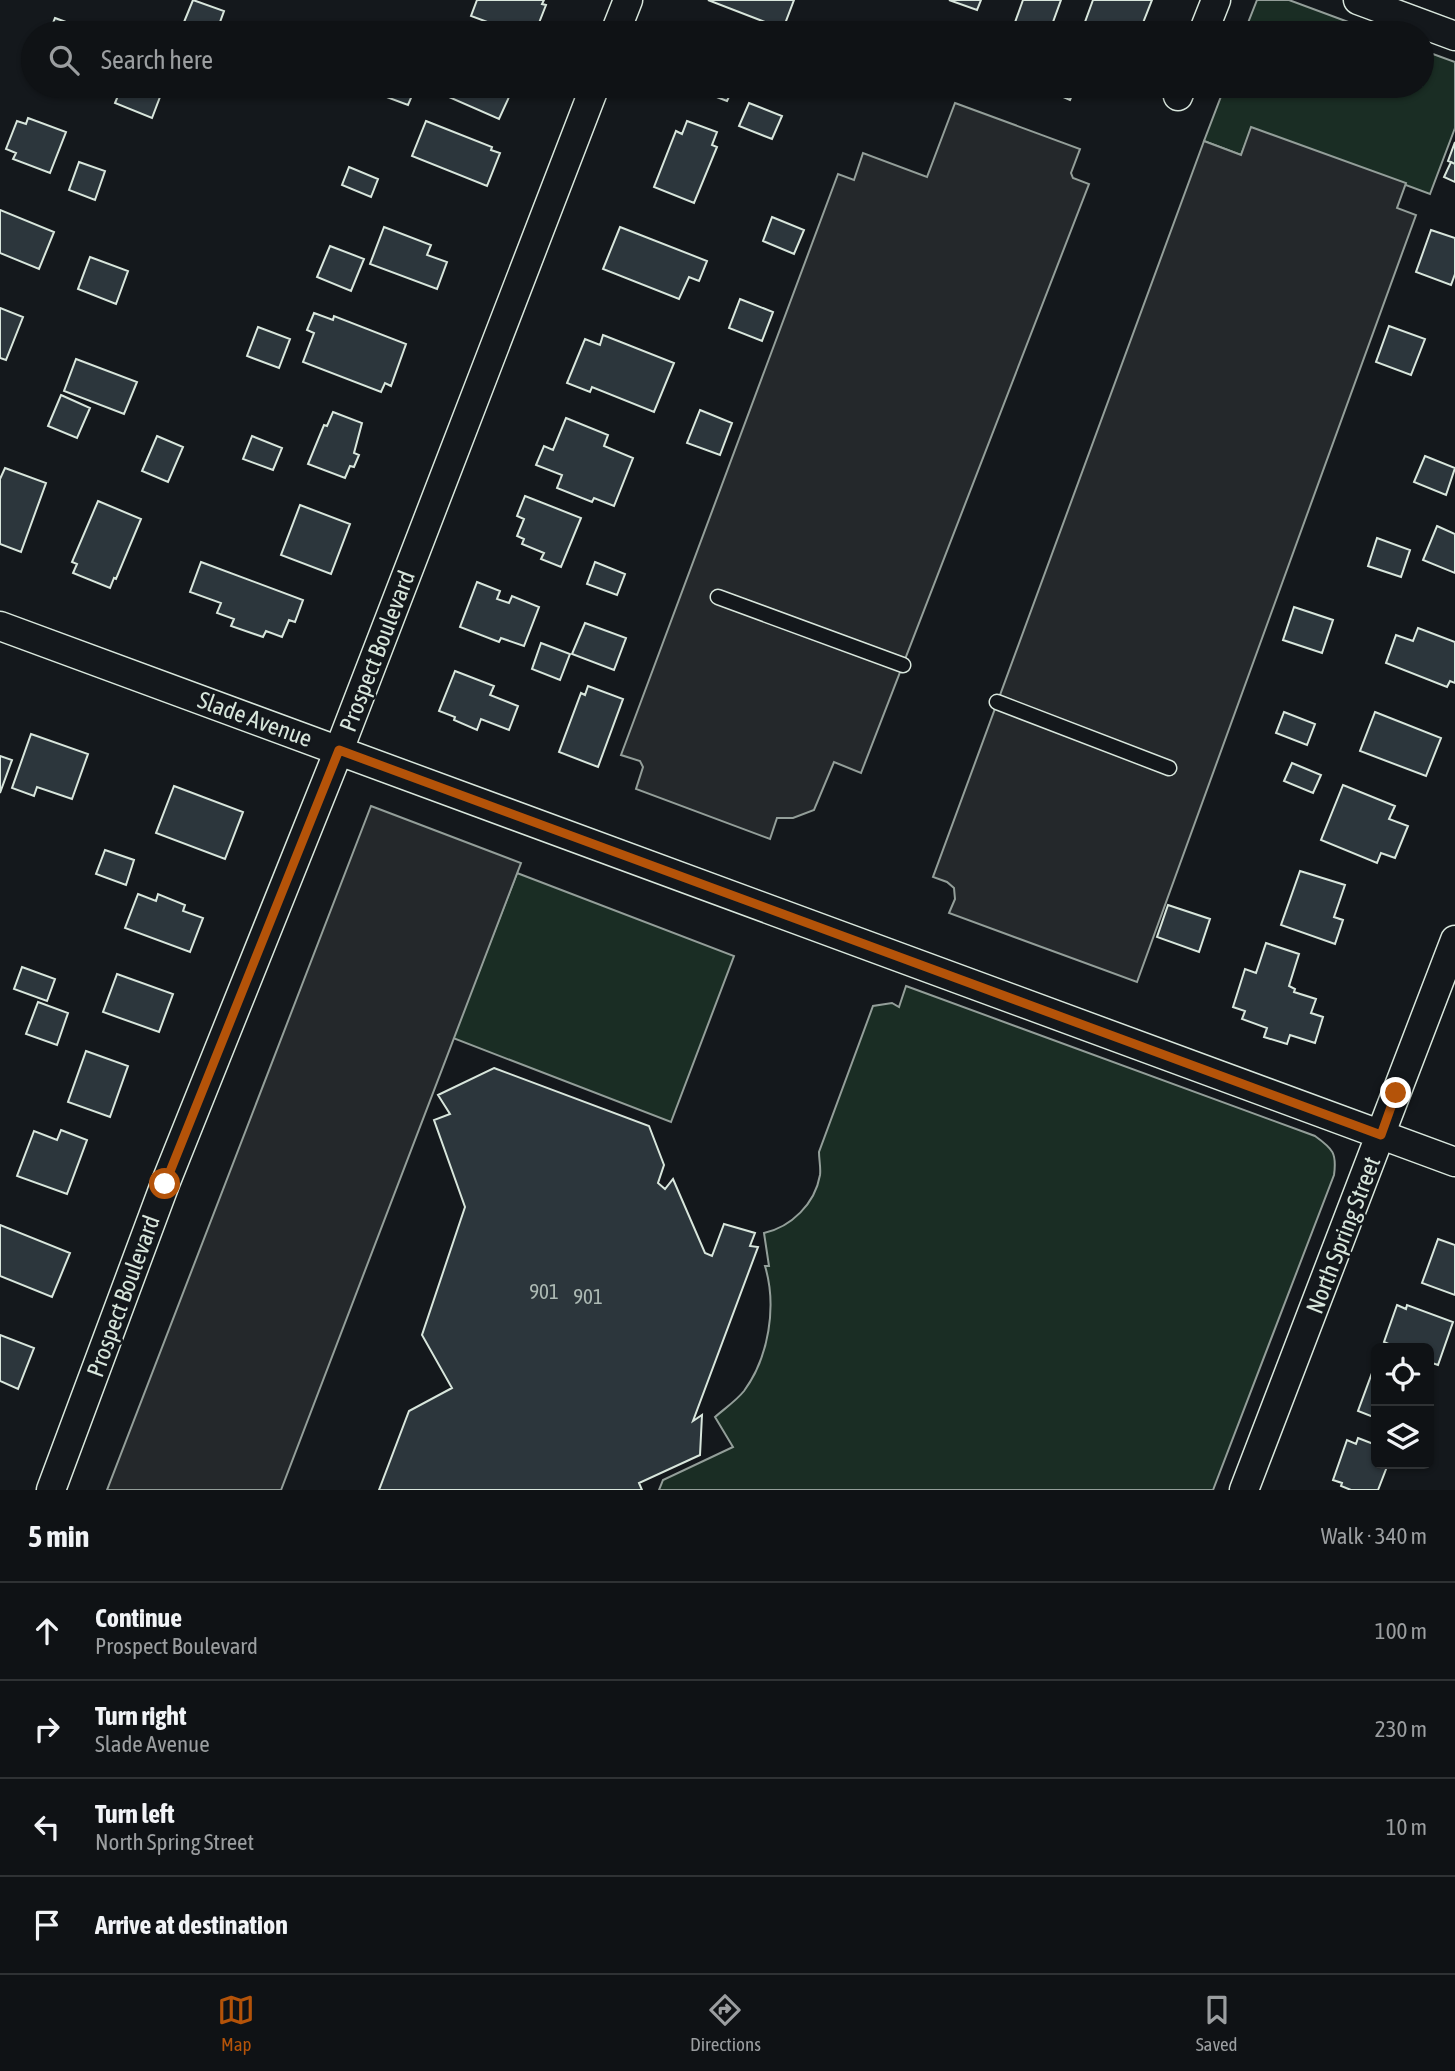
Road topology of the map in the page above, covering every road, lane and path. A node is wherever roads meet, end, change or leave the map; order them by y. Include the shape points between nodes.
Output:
1 (628, 0) edge
2 (1216, 0) edge
3 (1358, 0) edge
4 (620, 21) edge
5 (1208, 21) edge
6 (1415, 21) edge
7 (1434, 28) edge
8 (1455, 36) edge
9 (590, 98) edge
10 (718, 597) dead end
11 (0, 626) edge
12 (904, 666) dead end
13 (997, 702) dead end
14 (339, 750) junction
15 (1168, 768) dead end
16 (1455, 940) edge
17 (1381, 1135) junction
18 (1455, 1162) edge
19 (51, 1490) edge
20 (1244, 1490) edge

1 - 4 street
2 - 5 street
3 - 6 street
7 - 8 street
9 - 14 street, Prospect Boulevard
10 - 12 lane
11 - 14 street, Slade Avenue
13 - 15 lane
14 - 17 street, Slade Avenue
14 - 19 street, Prospect Boulevard via 165,1184
16 - 17 street, North Spring Street
17 - 18 street, Slade Avenue
17 - 20 street, North Spring Street

